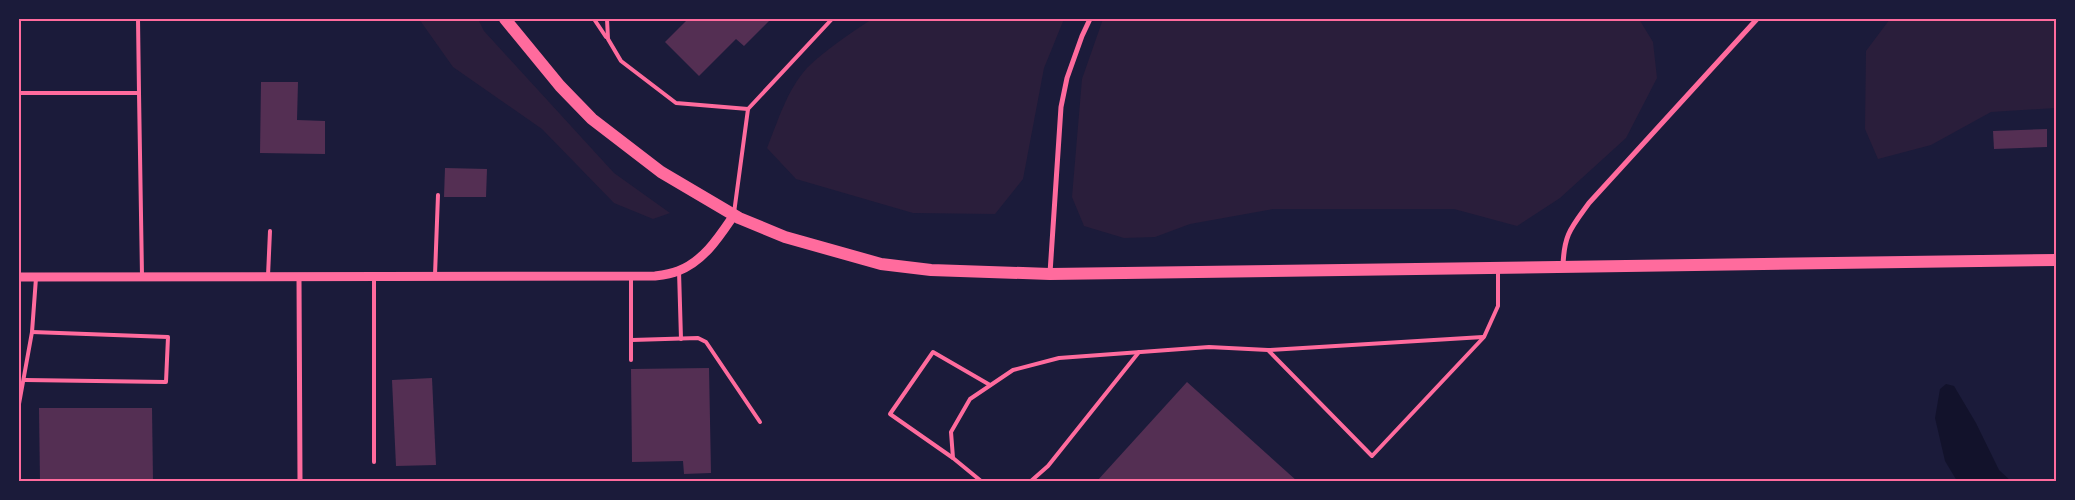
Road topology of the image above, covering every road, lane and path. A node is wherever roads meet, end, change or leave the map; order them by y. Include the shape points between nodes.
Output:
1 (138, 19) edge
2 (505, 19) edge
3 (594, 19) edge
4 (607, 19) edge
5 (832, 19) edge
6 (1090, 19) edge
7 (1756, 19) edge
8 (608, 39) junction
9 (19, 93) edge
10 (139, 93) junction
11 (748, 109) junction
12 (438, 195) dead end
13 (734, 215) junction
14 (270, 231) dead end
15 (2056, 260) edge
16 (1563, 268) junction
17 (1498, 269) junction
18 (678, 271) junction
19 (1050, 274) junction
20 (19, 276) edge
21 (36, 276) junction
22 (374, 276) junction
23 (631, 276) junction
24 (142, 277) junction
25 (268, 277) junction
26 (299, 277) junction
27 (435, 277) junction
28 (32, 332) junction
29 (1484, 336) junction
30 (681, 339) junction
31 (632, 340) junction
32 (1268, 350) junction
33 (1140, 352) junction
34 (631, 360) dead end
35 (25, 380) junction
36 (990, 385) junction
37 (19, 404) edge
38 (760, 422) dead end
39 (953, 458) junction
40 (374, 462) dead end
41 (300, 481) edge
42 (981, 481) edge
43 (1031, 481) edge

1 - 10 lane
2 - 13 main road via 592,120 661,172
3 - 8 lane
4 - 8 lane
5 - 11 lane
6 - 19 street via 1067,78 1061,107
7 - 16 street via 1588,203 1564,245
8 - 11 lane via 621,61 676,103
9 - 10 lane
10 - 24 lane
11 - 13 lane
12 - 27 lane
13 - 18 street via 715,244 692,264
13 - 19 main road via 785,237 882,264 931,270
14 - 25 lane
15 - 16 main road
16 - 17 main road
17 - 19 main road
17 - 29 lane via 1498,306
18 - 23 street via 655,276
18 - 30 lane
20 - 21 street
21 - 24 street
21 - 28 lane
22 - 26 street
22 - 27 street
22 - 40 lane
23 - 27 street
23 - 31 lane
24 - 25 street
25 - 26 street
26 - 41 street
28 - 35 lane
28 - 35 lane via 168,337 166,382
29 - 32 lane
29 - 32 lane via 1372,456
30 - 31 lane
30 - 38 lane via 698,338 709,345
31 - 34 lane
32 - 33 lane via 1209,347
33 - 36 lane via 1059,358 1012,370
33 - 43 lane via 1048,466
35 - 37 lane
36 - 39 lane via 970,399 951,432
36 - 39 lane via 934,352 890,414
39 - 42 lane

